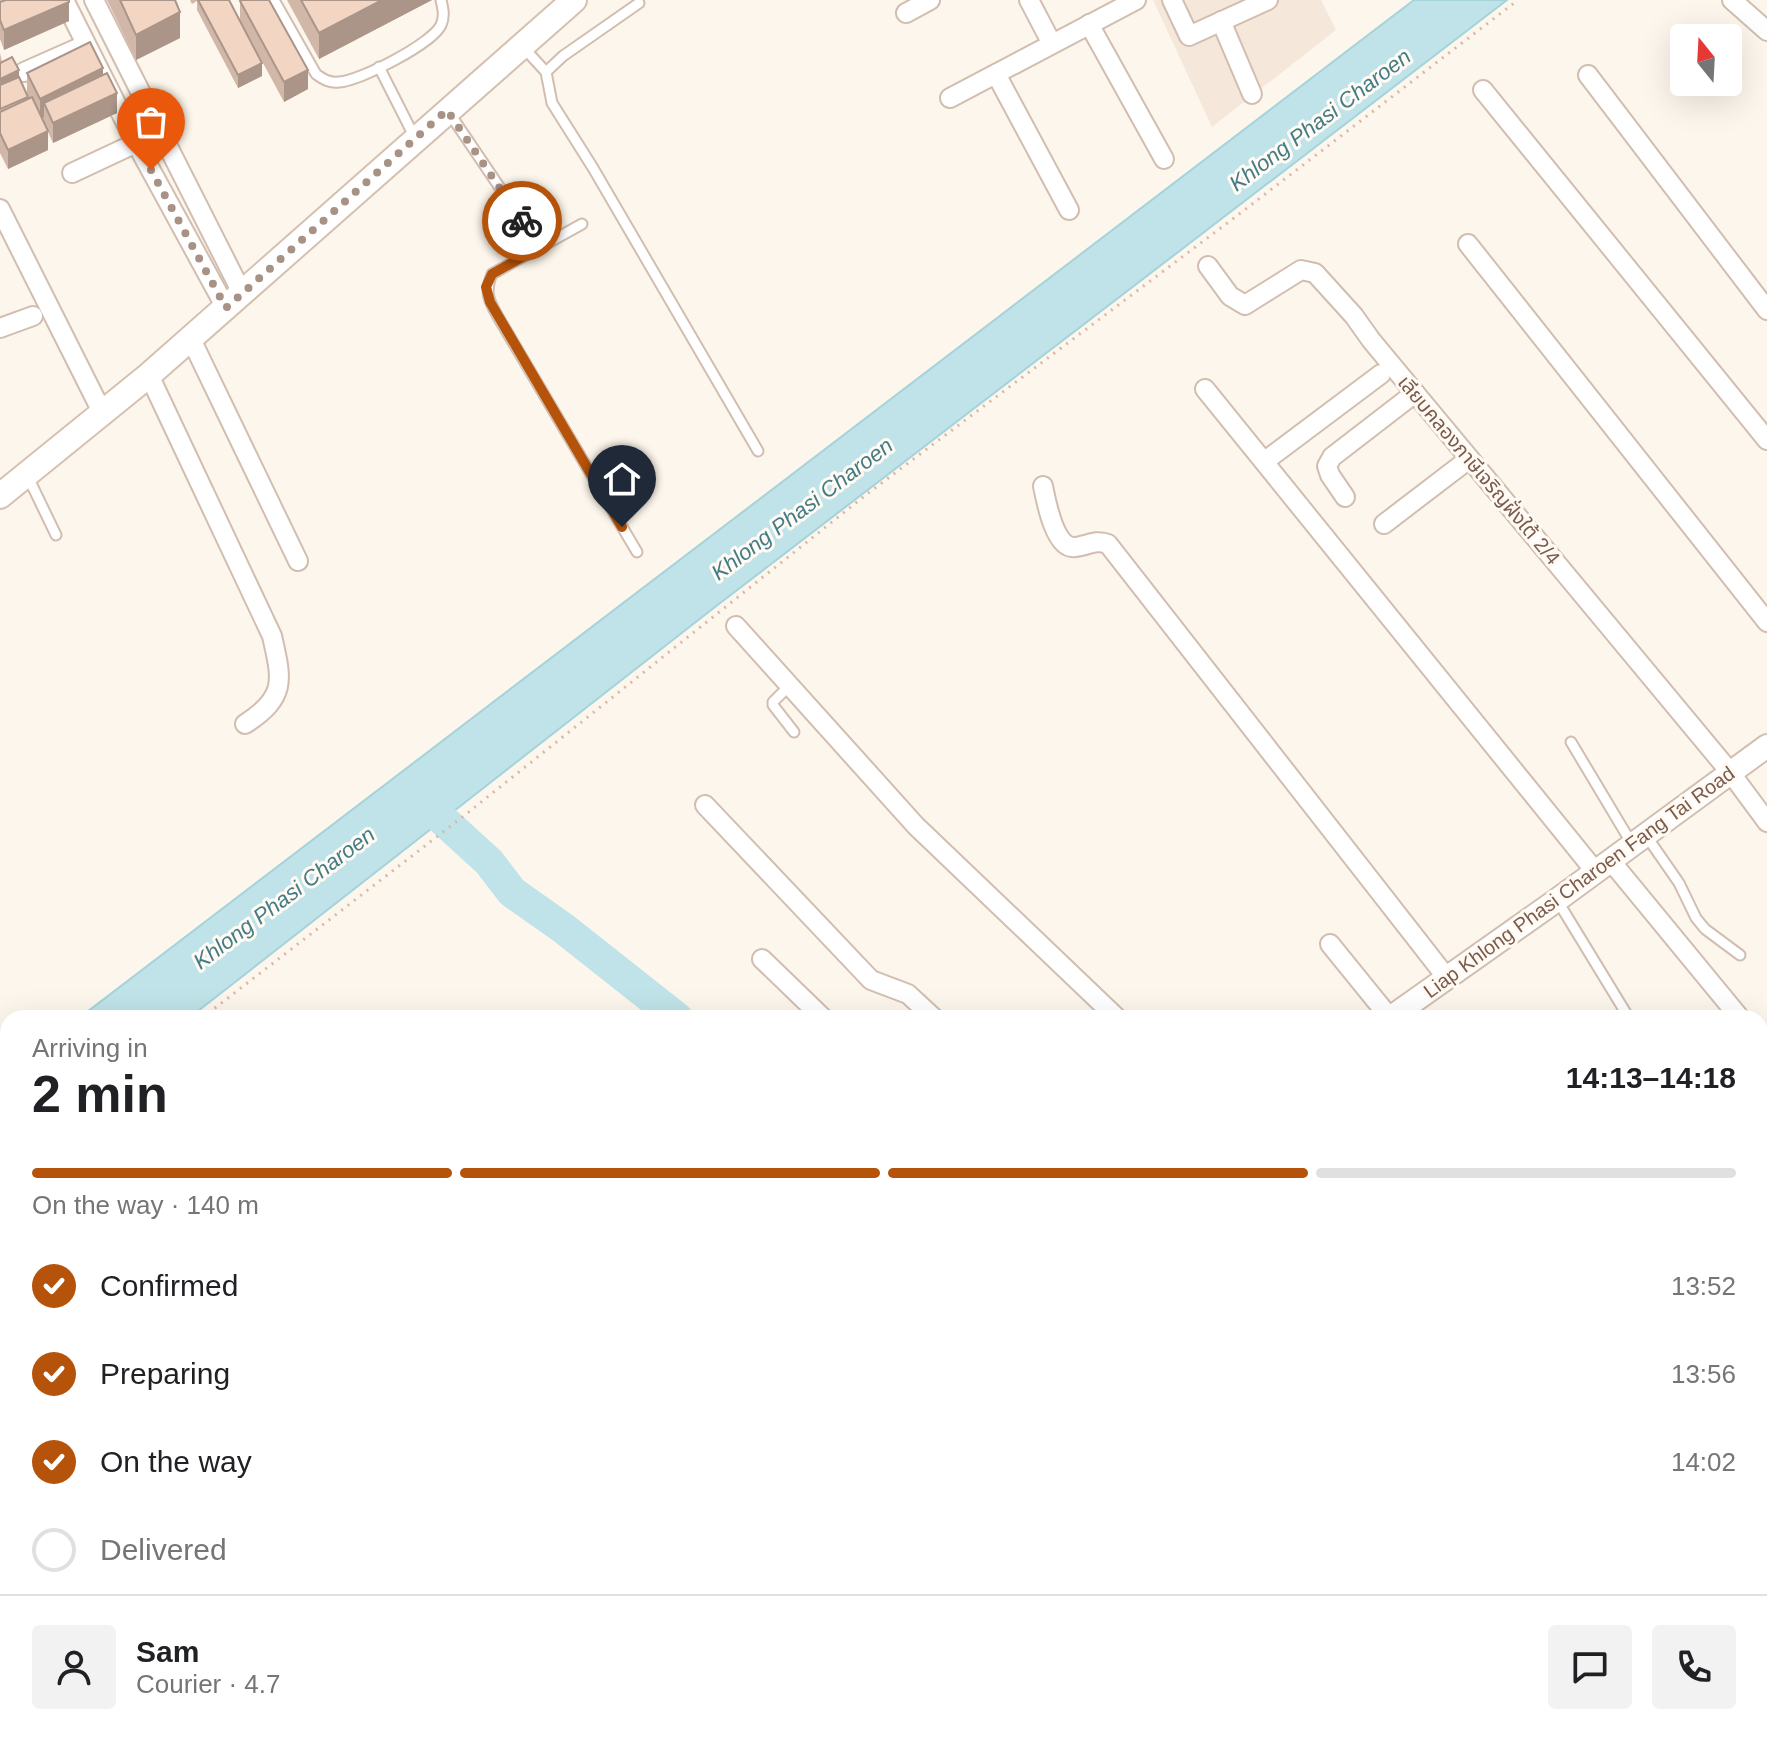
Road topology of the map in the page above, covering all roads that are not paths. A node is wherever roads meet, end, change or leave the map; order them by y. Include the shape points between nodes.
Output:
1 (64, 0) edge
2 (94, 0) edge
3 (274, 0) edge
4 (441, 0) edge
5 (930, 0) edge
6 (1029, 0) edge
7 (1136, 0) edge
8 (1172, 0) edge
9 (1268, 0) edge
10 (1732, 0) edge
11 (639, 3) dead end
12 (562, 4) edge
13 (906, 13) dead end
14 (1221, 21) junction
15 (1089, 24) junction
16 (1767, 31) edge
17 (1052, 44) junction
18 (85, 45) junction
19 (521, 45) junction
20 (379, 67) junction
21 (24, 72) edge
22 (546, 72) junction
23 (996, 74) junction
24 (1588, 75) dead end
25 (1483, 90) dead end
26 (1252, 94) dead end
27 (950, 98) dead end
28 (447, 110) junction
29 (415, 138) junction
30 (136, 143) junction
31 (1164, 159) dead end
32 (72, 173) dead end
33 (0, 209) edge
34 (1069, 210) dead end
35 (582, 224) dead end
36 (1468, 244) dead end
37 (540, 247) junction
38 (1208, 266) dead end
39 (234, 301) junction
40 (1767, 310) edge
41 (33, 316) dead end
42 (0, 328) edge
43 (190, 337) junction
44 (1381, 374) dead end
45 (149, 375) junction
46 (1205, 389) dead end
47 (1415, 393) junction
48 (102, 412) junction
49 (1767, 440) edge
50 (758, 451) dead end
51 (1469, 459) junction
52 (1265, 461) junction
53 (27, 474) junction
54 (1043, 486) dead end
55 (0, 496) edge
56 (1345, 497) dead end
57 (1384, 524) dead end
58 (56, 535) dead end
59 (637, 552) dead end
60 (298, 561) dead end
61 (1767, 622) edge
62 (736, 626) dead end
63 (790, 685) junction
64 (245, 724) dead end
65 (794, 732) dead end
66 (1571, 742) dead end
67 (1767, 746) edge
68 (1730, 772) junction
69 (705, 805) dead end
70 (1767, 822) edge
71 (1639, 839) junction
72 (1602, 865) junction
73 (1557, 900) junction
74 (1330, 944) dead end
75 (1740, 955) dead end
76 (762, 959) dead end
77 (1447, 978) junction
78 (815, 1010) edge
79 (925, 1010) edge
80 (1109, 1010) edge
81 (1384, 1010) edge
82 (1401, 1010) edge
83 (1624, 1010) edge
84 (1733, 1010) edge

1 - 18 street
2 - 39 street
3 - 20 lane via 325,81 356,79
4 - 20 lane via 441,26 432,37
5 - 13 street
6 - 17 street
7 - 15 street
8 - 14 street via 1189,36
9 - 14 street
10 - 16 street
11 - 22 lane
12 - 19 main road
14 - 26 street
15 - 17 street
15 - 31 street
17 - 23 street
18 - 21 street
18 - 30 street
19 - 22 lane
19 - 28 main road
20 - 29 lane
22 - 50 lane via 552,103
23 - 27 street
23 - 34 street
24 - 40 street
25 - 49 street
28 - 29 main road
28 - 37 lane
29 - 39 main road
30 - 32 street
30 - 39 street
33 - 48 street
35 - 37 lane
36 - 61 street
37 - 59 lane via 492,274 486,287 490,302
38 - 47 street, เลียบคลองภาษีเจริญฝั่งใต้ 2/4 via 1230,296 1245,305 1301,270 1315,273
39 - 43 main road
41 - 42 street
43 - 45 main road
43 - 60 street
44 - 52 street
45 - 48 main road
45 - 64 street via 272,636 281,682 264,712
46 - 52 street
47 - 51 street, เลียบคลองภาษีเจริญฝั่งใต้ 2/4
47 - 56 street via 1332,457 1327,466
48 - 53 main road
51 - 57 street
51 - 68 street, เลียบคลองภาษีเจริญฝั่งใต้ 2/4
52 - 72 street
53 - 55 main road
53 - 58 lane
54 - 77 street via 1050,517 1067,545 1108,544
62 - 63 street
63 - 65 lane via 773,705
63 - 80 street via 916,826
66 - 71 lane
67 - 68 street, Liap Khlong Phasi Charoen Fang Tai Road
68 - 70 street, เลียบคลองภาษีเจริญฝั่งใต้ 2/4
68 - 71 street, Liap Khlong Phasi Charoen Fang Tai Road
69 - 79 street via 871,980 908,994
71 - 72 street, Liap Khlong Phasi Charoen Fang Tai Road
71 - 75 lane via 1679,883 1705,929
72 - 73 street, Liap Khlong Phasi Charoen Fang Tai Road
72 - 84 street
73 - 77 street, Liap Khlong Phasi Charoen Fang Tai Road
73 - 83 lane
74 - 81 street
76 - 78 street
77 - 82 street, Liap Khlong Phasi Charoen Fang Tai Road

